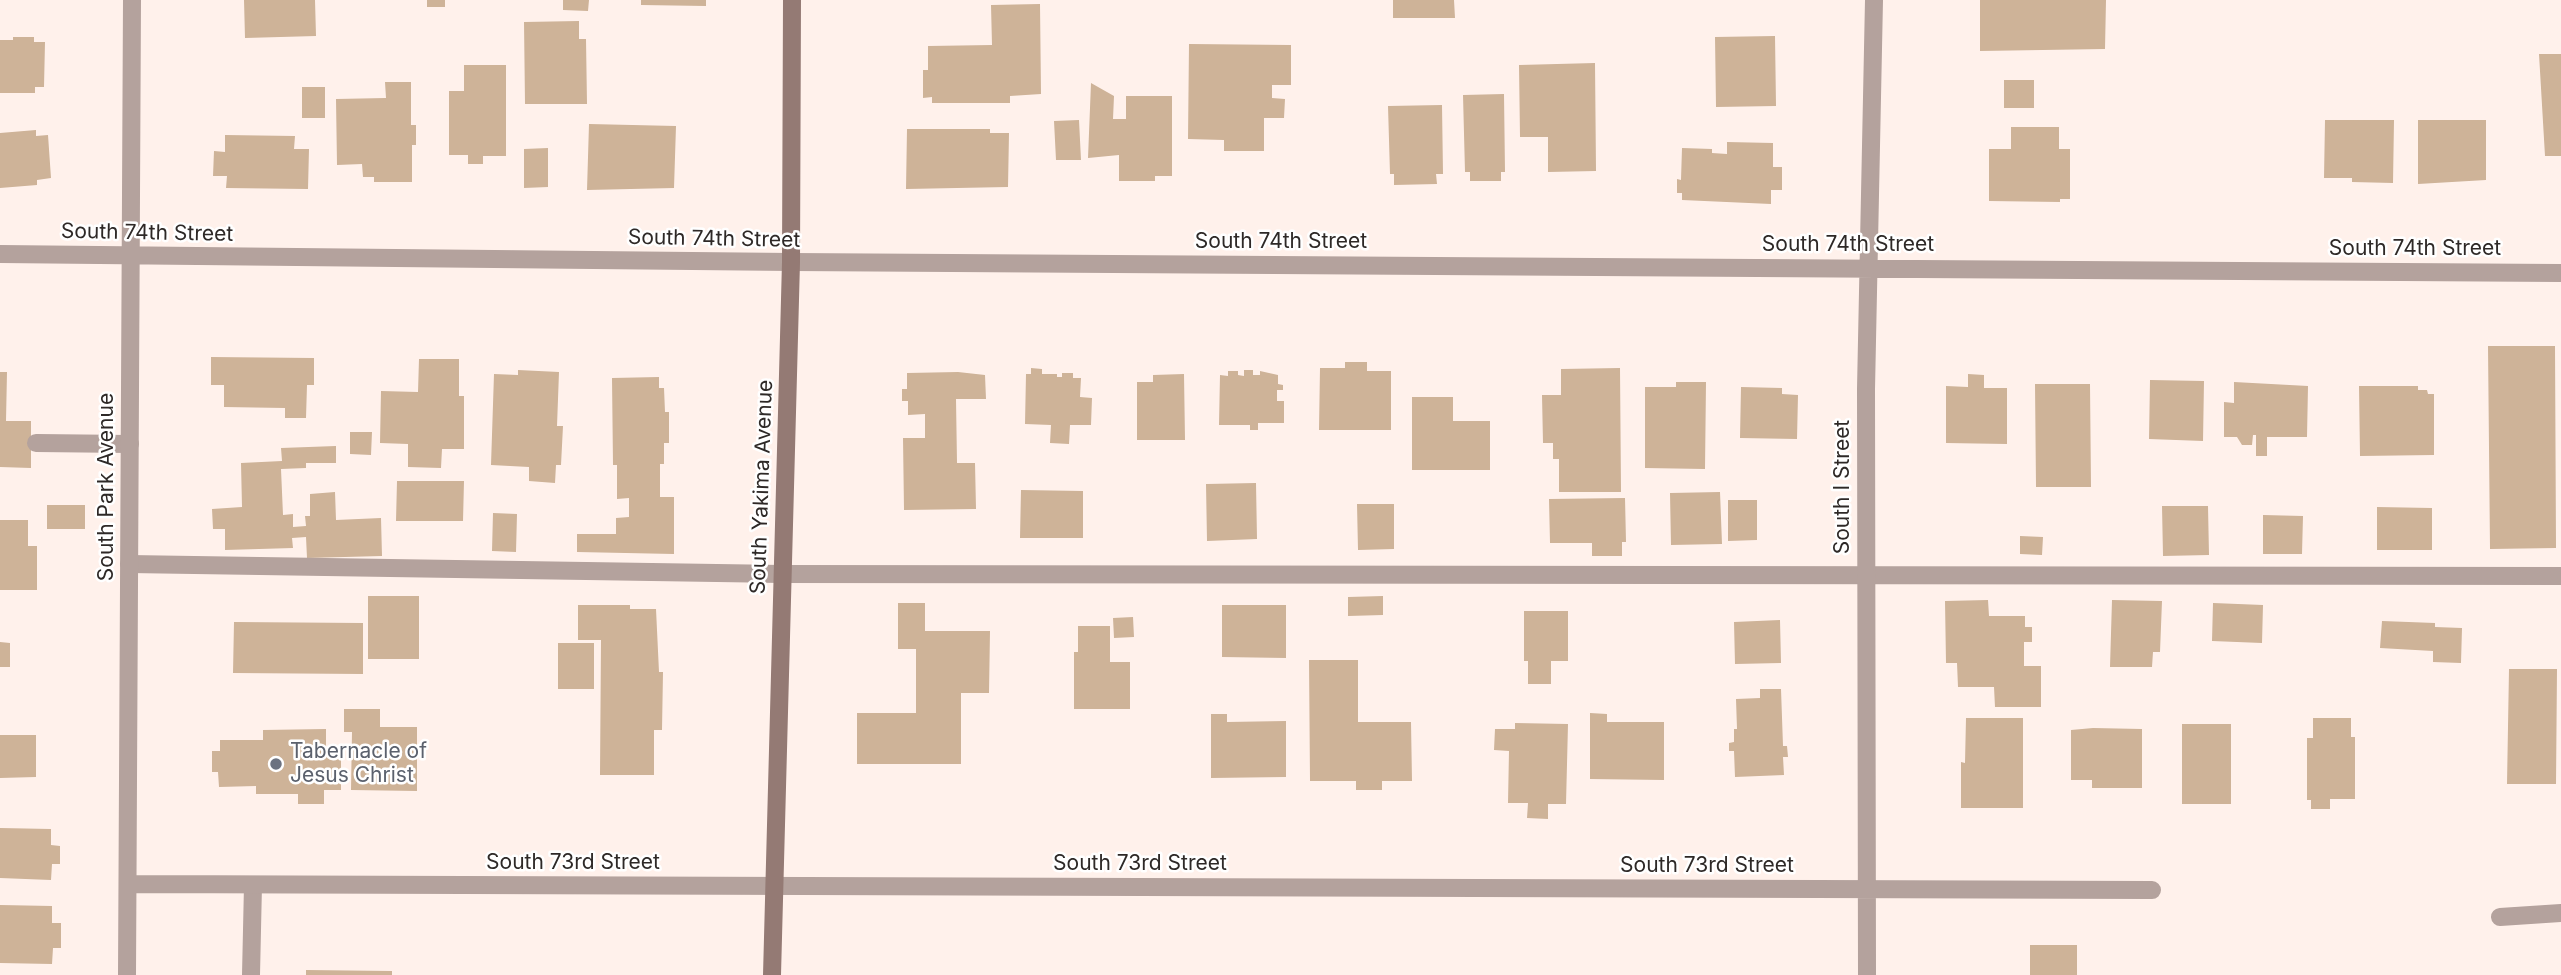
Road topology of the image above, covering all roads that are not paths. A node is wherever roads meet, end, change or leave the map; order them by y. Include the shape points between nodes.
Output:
1 (132, 0) edge
2 (792, 0) edge
3 (1874, 0) edge
4 (0, 254) edge
5 (131, 255) junction
6 (791, 262) junction
7 (1869, 268) junction
8 (2561, 273) edge
9 (36, 443) dead end
10 (130, 444) junction
11 (129, 564) junction
12 (782, 574) junction
13 (1865, 574) junction
14 (2561, 576) edge
15 (128, 884) junction
16 (253, 885) junction
17 (772, 886) junction
18 (1868, 890) junction
19 (2152, 890) dead end
20 (2561, 913) edge
21 (2500, 917) dead end
22 (127, 975) edge
23 (251, 975) edge
24 (772, 975) edge
25 (1867, 975) edge

1 - 5 street, South Park Avenue
2 - 6 main road, South Yakima Avenue
3 - 7 street, South I Street
4 - 5 street, South 74th Street
5 - 6 street, South 74th Street
5 - 10 street, South Park Avenue
6 - 7 street, South 74th Street
6 - 12 main road, South Yakima Avenue
7 - 8 street, South 74th Street
7 - 13 street, South I Street
9 - 10 street
10 - 11 street, South Park Avenue
11 - 12 street
11 - 15 street, South Park Avenue
12 - 13 street
12 - 17 main road, South Yakima Avenue
13 - 14 street
13 - 18 street, South I Street
15 - 16 street, South 73rd Street
15 - 22 street, South Park Avenue
16 - 17 street, South 73rd Street
16 - 23 street
17 - 18 street, South 73rd Street
17 - 24 main road, South Yakima Avenue
18 - 19 street, South 73rd Street
18 - 25 street, South I Street
20 - 21 street

